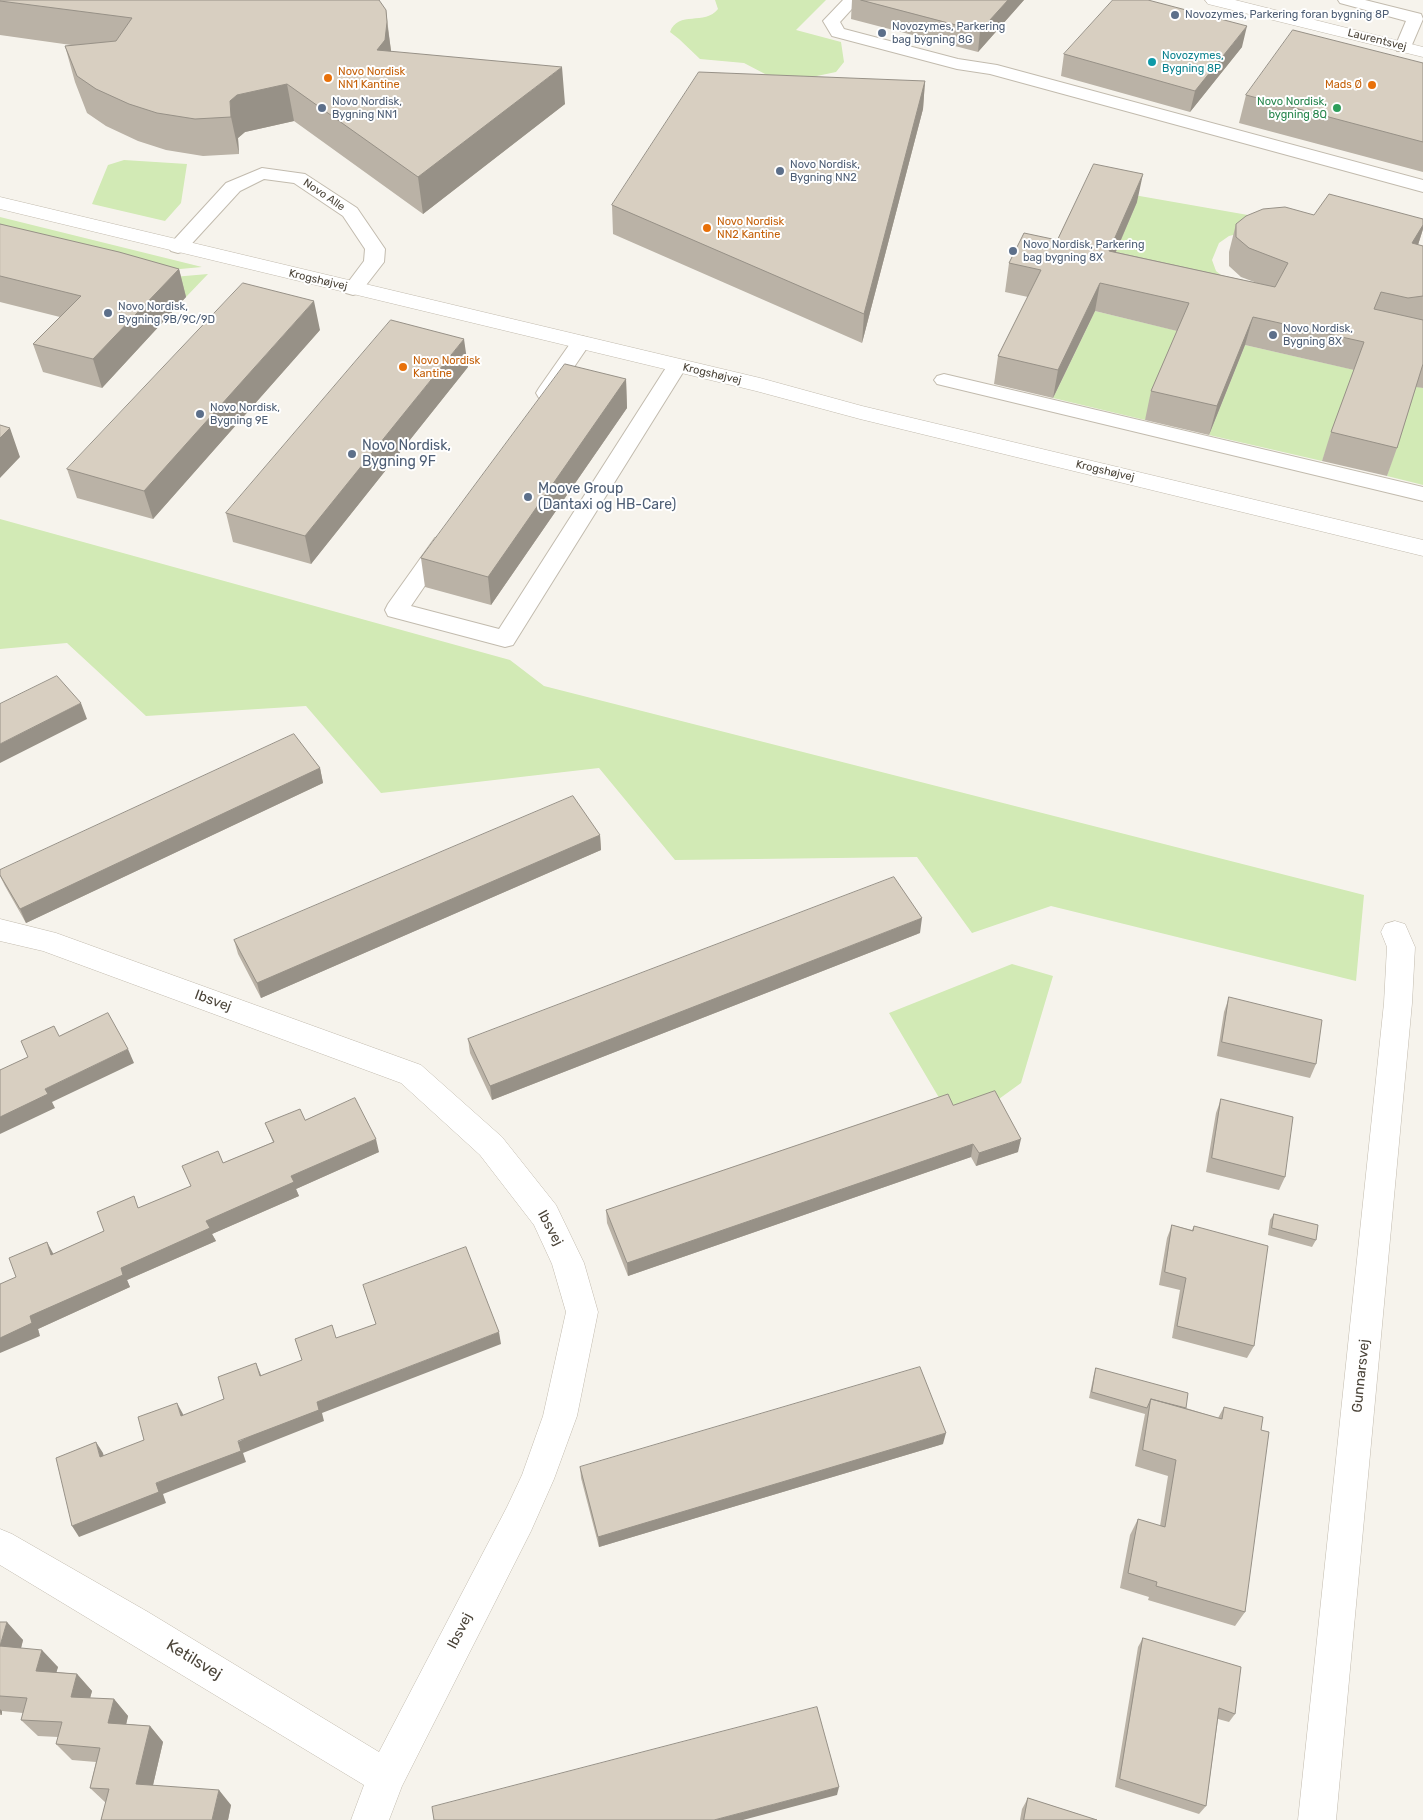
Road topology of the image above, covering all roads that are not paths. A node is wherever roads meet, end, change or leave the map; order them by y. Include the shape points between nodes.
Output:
1 (852, 0) edge
2 (1214, 0) edge
3 (1346, 0) edge
4 (1416, 0) edge
5 (1415, 18) junction
6 (1403, 47) junction
7 (1423, 52) edge
8 (1423, 186) edge
9 (0, 203) edge
10 (178, 248) junction
11 (353, 289) junction
12 (581, 342) junction
13 (677, 366) junction
14 (944, 380) dead end
15 (536, 407) edge
16 (1423, 494) edge
17 (452, 529) edge
18 (1423, 548) edge
19 (0, 930) edge
20 (1395, 932) dead end
21 (0, 1546) edge
22 (386, 1778) junction
23 (370, 1820) edge
24 (1317, 1820) edge

1 - 8 lane via 831,21 838,32 957,64 991,69
2 - 6 street, Laurentsvej
3 - 5 lane
4 - 5 lane
5 - 6 lane
6 - 7 street, Laurentsvej
9 - 10 street, Krogshøjvej
10 - 11 street, Krogshøjvej
10 - 11 lane, Novo Alle via 233,187 262,173 299,178 350,212 375,249 374,262
11 - 12 street, Krogshøjvej
12 - 13 street, Krogshøjvej
12 - 15 lane
13 - 17 lane via 505,639 396,610
13 - 18 street, Krogshøjvej
14 - 16 lane
19 - 22 street, Ibsvej via 46,941 411,1074 490,1146 545,1215 568,1263 582,1312 560,1416 538,1479
20 - 24 street, Gunnarsvej via 1401,947 1398,1003
21 - 22 street, Ketilsvej
22 - 23 street, Ibsvej

